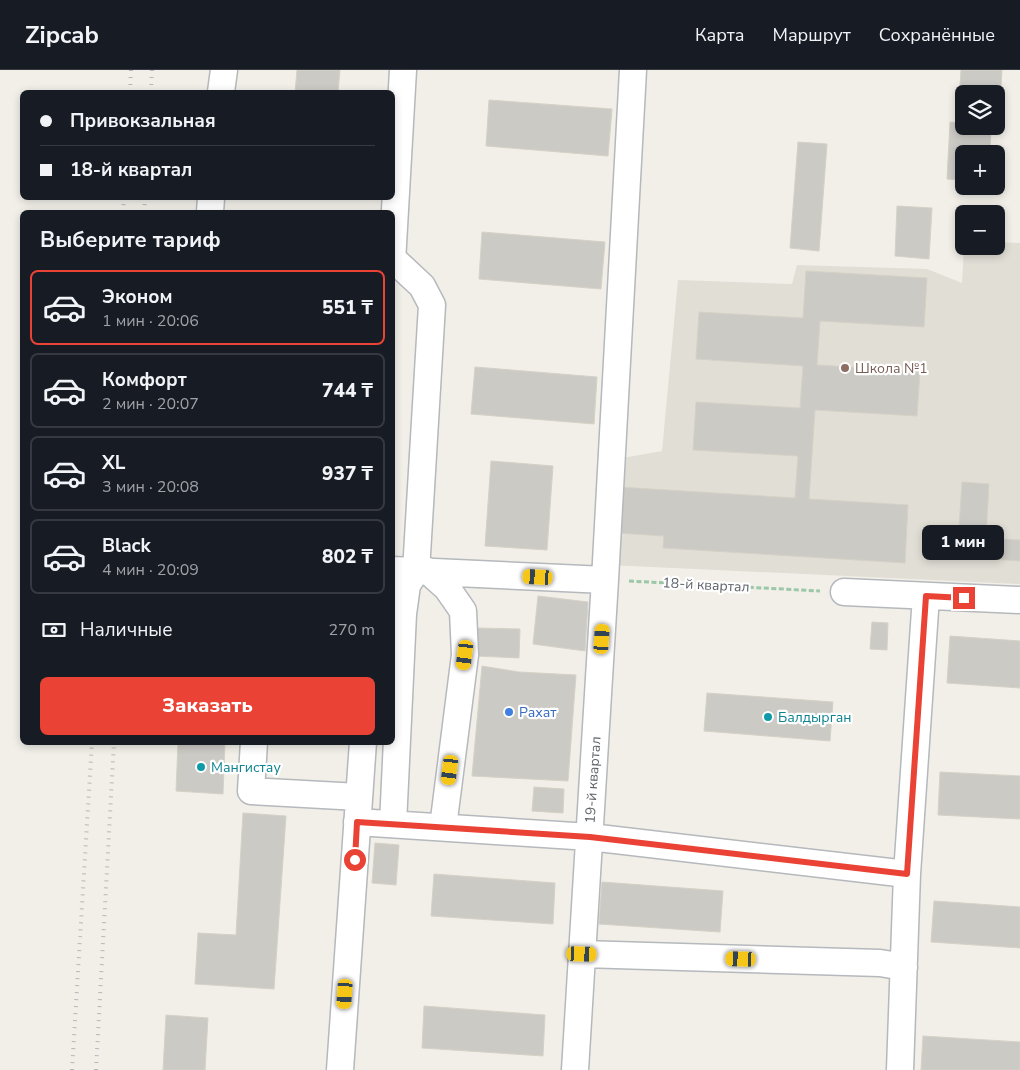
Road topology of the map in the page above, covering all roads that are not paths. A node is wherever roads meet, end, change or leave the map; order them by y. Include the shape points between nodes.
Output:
1 (224, 70) edge
2 (403, 70) edge
3 (633, 70) edge
4 (221, 90) edge
5 (395, 222) edge
6 (395, 262) edge
7 (412, 571) edge
8 (605, 580) junction
9 (844, 592) road end
10 (926, 596) junction
11 (1020, 600) edge
12 (254, 745) edge
13 (363, 745) edge
14 (358, 810) junction
15 (393, 824) junction
16 (443, 827) junction
17 (590, 837) junction
18 (907, 874) junction
19 (582, 954) junction
20 (904, 967) junction
21 (340, 1070) edge
22 (575, 1070) edge
23 (900, 1070) edge

1 - 4 street
2 - 5 street
3 - 8 street, 19-й квартал
6 - 7 street via 422,286 432,305
7 - 8 street
7 - 15 street via 402,614
7 - 16 street via 447,588 463,611 465,655
8 - 17 street, 19-й квартал
9 - 10 street
10 - 11 street
10 - 18 street
12 - 14 street via 251,791
13 - 14 street
14 - 15 street
14 - 21 street
15 - 16 street
16 - 17 street
17 - 18 street
17 - 19 street, 19-й квартал
18 - 20 street
19 - 20 street via 880,963
19 - 22 street, 19-й квартал
20 - 23 street

